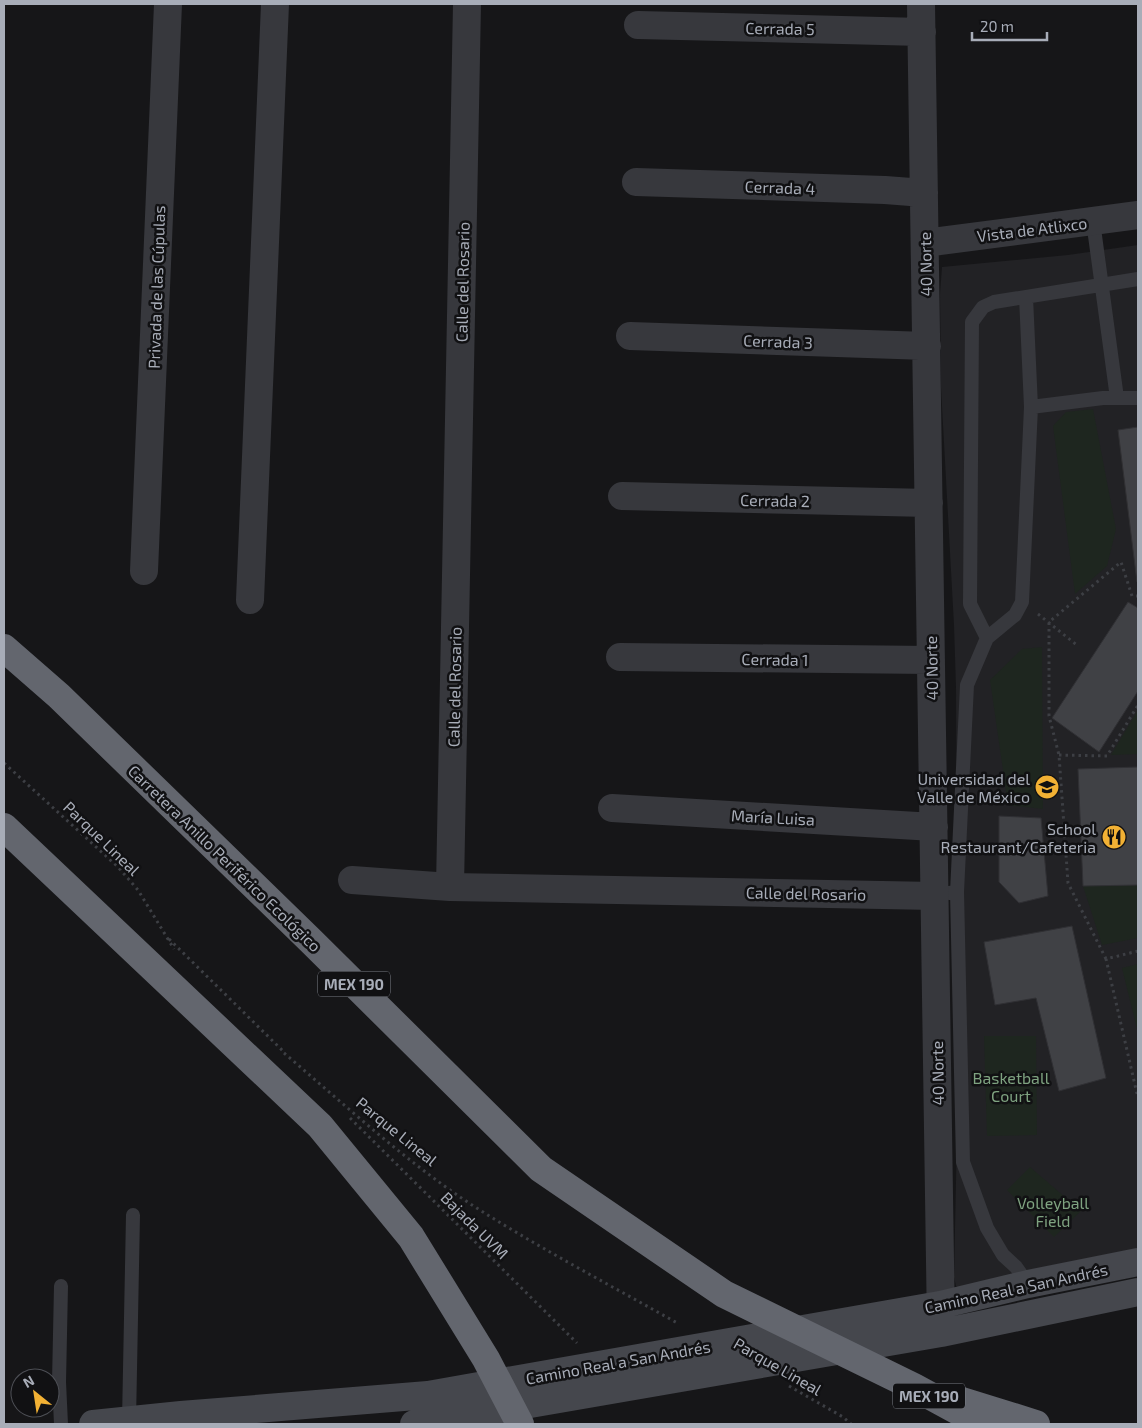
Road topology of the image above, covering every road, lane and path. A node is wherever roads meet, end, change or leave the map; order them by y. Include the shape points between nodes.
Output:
1 (168, 4) edge
2 (275, 4) edge
3 (467, 4) edge
4 (922, 4) edge
5 (638, 25) dead end
6 (922, 32) junction
7 (636, 182) dead end
8 (924, 193) junction
9 (1138, 215) edge
10 (1093, 221) junction
11 (925, 243) junction
12 (1138, 279) edge
13 (1102, 284) junction
14 (1026, 297) junction
15 (630, 336) dead end
16 (926, 346) junction
17 (1117, 398) junction
18 (1138, 398) edge
19 (1031, 407) junction
20 (622, 496) dead end
21 (929, 504) junction
22 (144, 571) dead end
23 (1138, 596) edge
24 (250, 600) dead end
25 (1022, 602) junction
26 (1049, 622) junction
27 (987, 638) junction
28 (1078, 646) dead end
29 (4, 648) edge
30 (620, 658) dead end
31 (931, 660) junction
32 (1138, 705) edge
33 (1058, 755) junction
34 (4, 763) edge
35 (612, 808) dead end
36 (4, 827) edge
37 (934, 827) junction
38 (352, 880) dead end
39 (450, 887) junction
40 (946, 894) junction
41 (163, 933) junction
42 (1138, 951) edge
43 (178, 956) dead end
44 (1106, 959) junction
45 (236, 1012) dead end
46 (1138, 1098) edge
47 (339, 1107) dead end
48 (346, 1114) dead end
49 (133, 1215) dead end
50 (1138, 1262) edge
51 (1028, 1284) junction
52 (60, 1286) dead end
53 (1138, 1292) edge
54 (940, 1305) junction
55 (683, 1326) dead end
56 (941, 1333) junction
57 (599, 1365) junction
58 (784, 1384) dead end
59 (914, 1388) junction
60 (185, 1420) edge
61 (129, 1422) junction
62 (61, 1424) edge
63 (93, 1424) edge
64 (414, 1424) edge
65 (520, 1424) edge
66 (851, 1424) edge
67 (982, 1424) edge
68 (1036, 1424) edge

1 - 22 street, Privada de las Cúpulas
2 - 24 street
3 - 39 street, Calle del Rosario
4 - 6 street, 40 Norte
5 - 6 street, Cerrada 5
6 - 8 street, 40 Norte
7 - 8 street, Cerrada 4
8 - 11 street, 40 Norte
9 - 10 street, Vista de Atlixco
10 - 11 street, Vista de Atlixco
10 - 13 lane
11 - 16 street, 40 Norte
12 - 13 lane
13 - 14 lane
13 - 17 lane
14 - 19 lane
14 - 27 lane via 983,307 972,322 970,604
15 - 16 street, Cerrada 3
16 - 21 street, 40 Norte
17 - 18 lane
17 - 19 lane
19 - 25 lane
20 - 21 street, Cerrada 2
21 - 31 street, 40 Norte
23 - 26 path via 1132,596 1121,562
25 - 26 path
25 - 27 lane via 1015,616
26 - 28 path
26 - 33 path via 1049,716
27 - 40 lane via 968,684
29 - 59 highway, Carretera Anillo Periférico Ecológico / MEX 190 via 66,703 541,1169 724,1294
30 - 31 street, Cerrada 1
31 - 37 street, 40 Norte
32 - 33 path via 1107,756
33 - 44 path via 1068,883
34 - 41 path, Parque Lineal via 118,867 138,890
35 - 37 street, María Luisa
36 - 65 highway via 320,1126 411,1237 486,1359
37 - 40 street, 40 Norte
38 - 39 street
39 - 40 street, Calle del Rosario
40 - 51 lane via 963,1162 987,1228 1003,1255
40 - 54 street, 40 Norte
41 - 43 path, Parque Lineal
41 - 47 path
42 - 44 path
44 - 46 path
45 - 55 path, Parque Lineal via 405,1156 472,1204
48 - 57 path, Bajada UVM
49 - 61 lane
50 - 51 main road, Camino Real a San Andrés
51 - 54 main road, Camino Real a San Andrés
52 - 62 lane
53 - 56 main road, Camino Real a San Andrés
54 - 56 street, 40 Norte
54 - 57 main road, Camino Real a San Andrés
56 - 64 main road, Camino Real a San Andrés
57 - 60 main road, Camino Real a San Andrés via 428,1395
58 - 66 path, Parque Lineal
59 - 67 highway, MEX 190
59 - 68 highway
60 - 61 main road, Camino Real a San Andrés
61 - 63 main road, Camino Real a San Andrés

